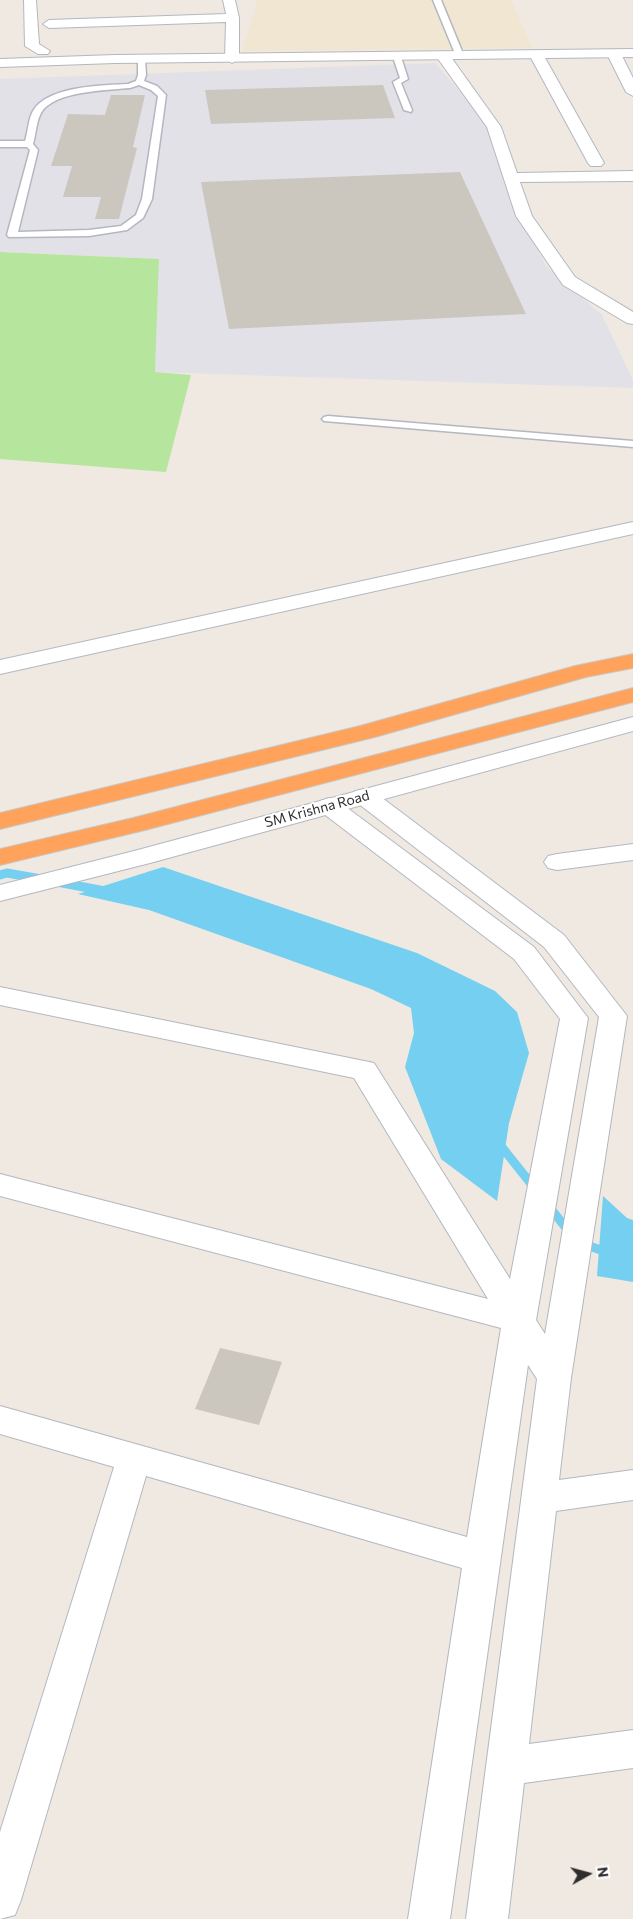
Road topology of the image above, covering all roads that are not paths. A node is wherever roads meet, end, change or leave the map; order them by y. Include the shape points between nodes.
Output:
1 (30, 0) edge
2 (229, 0) edge
3 (437, 0) edge
4 (154, 7) dead end
5 (48, 8) dead end
6 (233, 18) junction
7 (157, 21) junction
8 (49, 24) junction
9 (633, 53) edge
10 (614, 54) junction
11 (44, 56) junction
12 (443, 56) junction
13 (460, 56) junction
14 (537, 56) junction
15 (396, 57) junction
16 (141, 59) junction
17 (232, 59) junction
18 (0, 63) edge
19 (139, 82) junction
20 (633, 92) edge
21 (408, 110) dead end
22 (0, 144) edge
23 (29, 144) junction
24 (596, 163) dead end
25 (633, 176) edge
26 (512, 178) junction
27 (633, 319) edge
28 (328, 419) dead end
29 (633, 444) edge
30 (633, 528) edge
31 (633, 661) edge
32 (0, 667) edge
33 (633, 695) edge
34 (633, 724) edge
35 (364, 796) junction
36 (329, 806) junction
37 (0, 821) edge
38 (633, 852) edge
39 (0, 857) edge
40 (557, 862) dead end
41 (0, 893) edge
42 (0, 996) edge
43 (623, 1014) edge
44 (0, 1185) edge
45 (518, 1320) junction
46 (554, 1378) junction
47 (0, 1420) edge
48 (134, 1458) junction
49 (633, 1484) edge
50 (539, 1498) junction
51 (482, 1558) junction
52 (633, 1749) edge
53 (506, 1766) junction
54 (0, 1900) edge
55 (429, 1919) edge
56 (487, 1919) edge

1 - 11 street via 32,46
2 - 6 street
3 - 13 lane
4 - 7 street
5 - 8 street
6 - 7 street
6 - 17 street
7 - 8 street
8 - 11 street via 51,45
9 - 10 street
10 - 14 street
10 - 20 street
11 - 16 street
11 - 18 street
12 - 13 street
12 - 15 street
12 - 26 street via 494,127
13 - 14 street
14 - 24 street
15 - 17 street
15 - 21 lane via 404,79 397,82
16 - 17 street
16 - 19 lane
19 - 23 lane via 53,98 38,111
19 - 23 lane via 162,95 147,199 140,216 124,228 89,233 12,235 11,226 34,150
22 - 23 lane
25 - 26 street
26 - 27 street via 524,216 568,281
28 - 29 lane
30 - 32 street
31 - 37 highway via 583,671 367,732
33 - 39 highway, SM Krishna Road via 136,825
34 - 35 street, SM Krishna Road
35 - 36 street, SM Krishna Road
35 - 43 street via 554,941
36 - 41 street, SM Krishna Road
36 - 45 street via 524,953 574,1018
38 - 40 street
42 - 45 street via 364,1070
43 - 46 street
44 - 45 street
45 - 46 street
45 - 51 street
46 - 50 street
47 - 48 street
48 - 51 street
48 - 54 street
49 - 50 street
50 - 53 street
51 - 55 street
52 - 53 street
53 - 56 street

